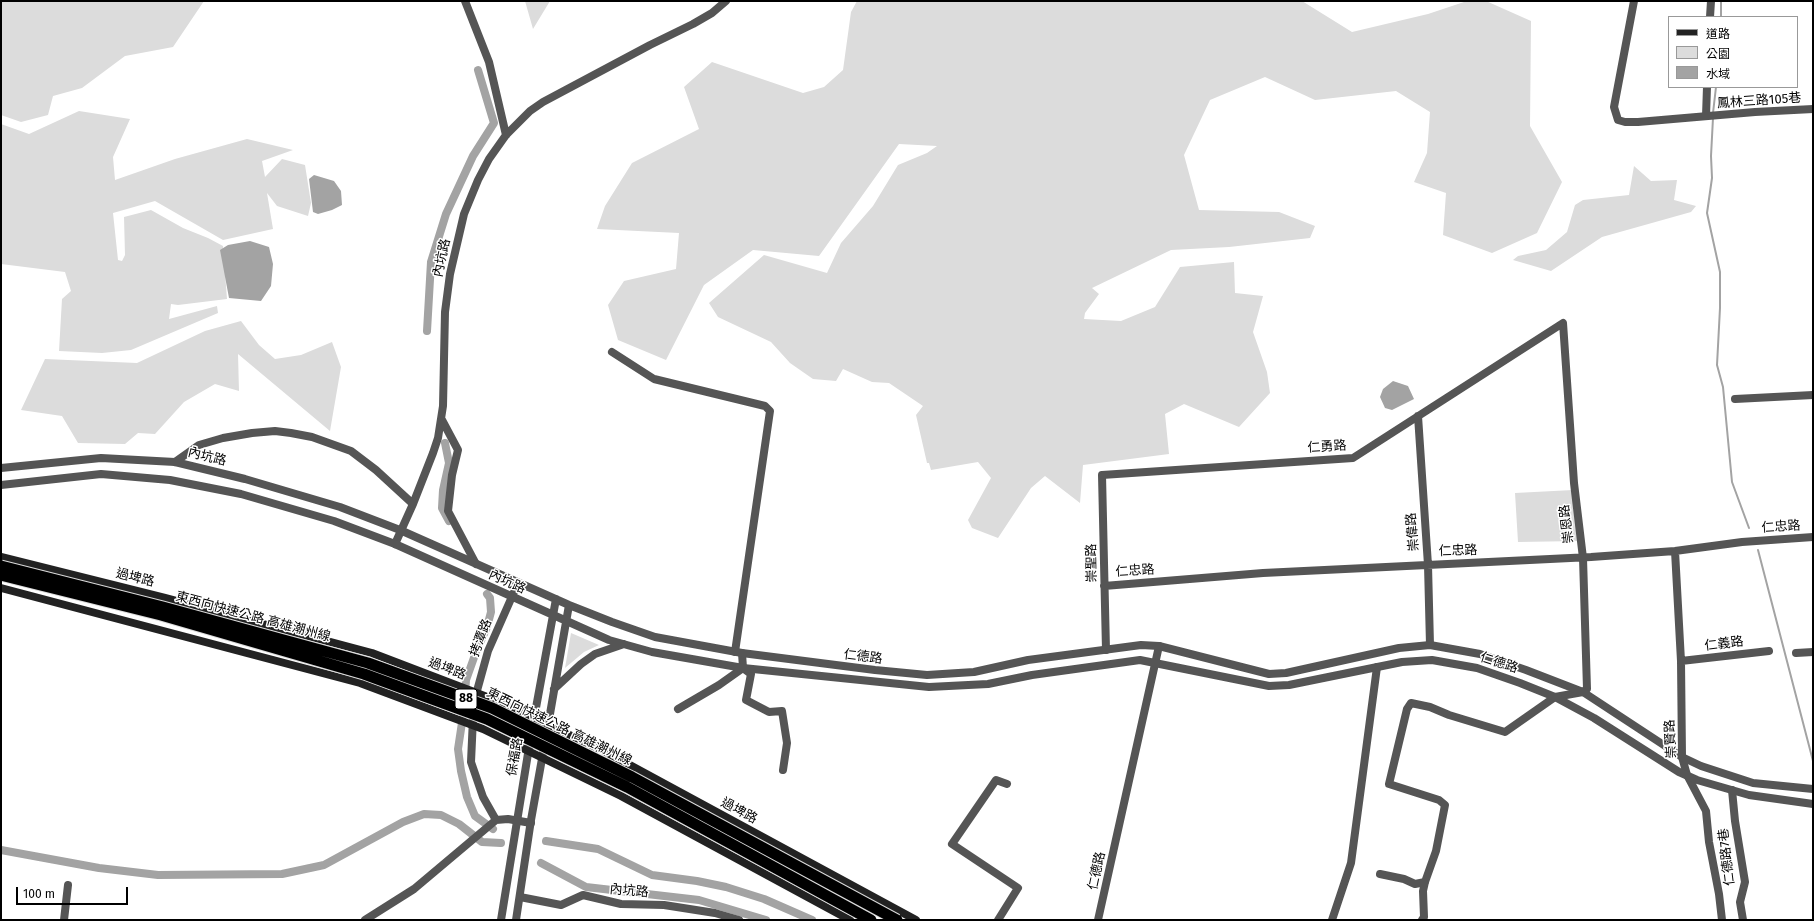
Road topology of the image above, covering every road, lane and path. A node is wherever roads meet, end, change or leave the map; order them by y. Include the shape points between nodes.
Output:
1 (465, 1) edge
2 (726, 1) edge
3 (1634, 1) edge
4 (1711, 1) edge
5 (1710, 16) edge
6 (1707, 88) edge
7 (1813, 109) edge
8 (1711, 116) junction
9 (506, 135) junction
10 (1563, 324) joint
11 (612, 352) dead end
12 (1813, 395) edge
13 (1736, 399) dead end
14 (1418, 416) junction
15 (442, 420) junction
16 (175, 462) junction
17 (1, 468) edge
18 (1102, 475) joint
19 (1, 485) edge
20 (413, 504) junction
21 (400, 530) junction
22 (1813, 537) edge
23 (394, 544) junction
24 (1675, 551) junction
25 (1, 557) edge
26 (1583, 558) junction
27 (476, 564) junction
28 (1428, 565) junction
29 (1, 566) edge
30 (1, 576) edge
31 (518, 583) junction
32 (1104, 586) junction
33 (1, 588) edge
34 (511, 597) junction
35 (556, 599) junction
36 (569, 605) junction
37 (553, 616) junction
38 (566, 622) junction
39 (624, 644) junction
40 (1430, 645) junction
41 (1159, 646) junction
42 (1106, 650) junction
43 (1769, 651) dead end
44 (739, 652) junction
45 (1813, 652) edge
46 (1796, 654) dead end
47 (1681, 661) junction
48 (1155, 662) junction
49 (1377, 667) junction
50 (743, 668) junction
51 (554, 689) junction
52 (474, 692) junction
53 (1583, 692) junction
54 (1555, 698) junction
55 (678, 709) dead end
56 (534, 718) junction
57 (470, 724) junction
58 (548, 724) junction
59 (528, 751) junction
60 (1682, 757) junction
61 (543, 758) junction
62 (783, 770) dead end
63 (1686, 775) junction
64 (1007, 784) dead end
65 (1813, 789) edge
66 (1732, 790) junction
67 (1813, 804) edge
68 (517, 820) junction
69 (494, 821) junction
70 (531, 823) junction
71 (1380, 874) dead end
72 (1425, 882) junction
73 (68, 885) dead end
74 (520, 897) junction
75 (64, 920) edge
76 (365, 920) edge
77 (501, 920) edge
78 (516, 920) edge
79 (739, 920) edge
80 (850, 920) edge
81 (871, 920) edge
82 (897, 920) edge
83 (916, 920) edge
84 (998, 920) edge
85 (1098, 920) edge
86 (1332, 920) edge
87 (1422, 920) edge
88 (1722, 920) edge
89 (1743, 920) edge

1 - 9 street via 489,62
2 - 9 street, 內坑路 via 693,24 543,102
3 - 8 street, 鳳林三路105巷 via 1614,107 1618,120 1638,122
4 - 5 street
6 - 8 street, 鳳林三路105巷
7 - 8 street, 鳳林三路105巷
9 - 15 street, 內坑路 via 478,180 464,214 455,248 446,295
10 - 14 street, 仁勇路
10 - 26 street, 崇恩路 via 1574,483
11 - 44 street via 654,379 765,406 770,411
12 - 13 street
14 - 18 street, 仁勇路 via 1353,458
14 - 28 street, 崇偉路
15 - 20 street, 內坑路 via 433,453
15 - 27 street, 內坑路 via 458,450 448,511
16 - 17 street, 內坑路 via 101,458
16 - 20 street via 199,445 223,438 252,432 291,433 350,451 376,470
16 - 21 street, 內坑路 via 340,506
18 - 32 street, 崇聖路
19 - 23 street, 內坑路 via 101,474 170,480 241,494 334,521
20 - 21 street, 內坑路
21 - 23 street, 內坑路
21 - 27 street, 內坑路
22 - 24 street, 仁忠路 via 1742,542
23 - 34 street, 內坑路
24 - 26 street, 仁忠路
24 - 47 street, 崇賢路
25 - 52 main road, 過埤路 via 372,653
26 - 28 street, 仁忠路
26 - 53 street, 崇恩路 via 1587,689
27 - 31 street, 內坑路
28 - 32 street, 仁忠路 via 1255,574
28 - 40 street, 崇偉路
29 - 82 highway, 東西向快速公路 高雄潮州線 / 88, bridge via 368,663 492,708 632,777
30 - 81 highway, 東西向快速公路 高雄潮州線 / 88, bridge via 161,616 356,672 487,720 626,787
31 - 34 street, 拷潭路
31 - 35 street, 內坑路
32 - 42 street, 崇聖路
33 - 57 main road via 360,683
34 - 37 street, 內坑路
34 - 52 street, 拷潭路
35 - 36 street, 內坑路
35 - 37 street, 保福路
36 - 38 street, 保福路
36 - 44 street, 仁德路 via 655,637
37 - 38 street, 內坑路
37 - 56 street, 保福路
38 - 39 street, 仁德路
38 - 51 street, 保福路
39 - 50 street, 仁德路 via 652,652
39 - 51 street via 595,654
40 - 41 street, 仁德路 via 1399,648 1286,673 1269,674
40 - 53 street, 仁德路 via 1480,654
41 - 42 street, 仁德路 via 1140,645
41 - 48 street, 仁德路
42 - 44 street, 仁德路 via 1028,660 974,672 927,675
43 - 47 street, 仁義路
44 - 50 street
45 - 46 street
47 - 60 street, 崇賢路
48 - 49 street, 仁德路 via 1269,686 1289,686
48 - 50 street, 仁德路 via 1140,660 1032,675 988,684 929,687
48 - 85 street, 仁德路
49 - 54 street, 仁德路 via 1432,660 1477,668
49 - 86 street via 1351,863
50 - 55 street
50 - 62 street via 751,674 746,700 769,712 782,711 787,743
51 - 58 street, 保福路
52 - 56 main road, 過埤路
52 - 57 street, 拷潭路
53 - 54 street
53 - 60 street, 仁德路
54 - 63 street, 仁德路 via 1594,718
54 - 72 street via 1505,732 1411,703 1389,784 1445,804 1436,850
56 - 58 main road, 過埤路
56 - 59 street, 保福路
57 - 59 main road
57 - 69 street, 拷潭路 via 471,762
58 - 61 street, 保福路
58 - 83 main road, 過埤路 via 604,751
59 - 61 main road
59 - 68 street, 保福路
60 - 63 street, 崇賢路
60 - 65 street, 仁德路 via 1753,783
61 - 70 street, 保福路
61 - 80 main road via 621,796
63 - 66 street, 仁德路
63 - 88 street, 崇賢路 via 1706,811
64 - 84 street via 996,780 952,844 1018,888
66 - 67 street, 仁德路 via 1749,795
66 - 89 street, 仁德路7巷 via 1745,882 1740,902
68 - 69 street
68 - 70 street
68 - 77 street, 保福路
69 - 76 street via 414,889
70 - 74 street, 保福路
71 - 72 street via 1415,884
72 - 87 street
73 - 75 street
74 - 78 street, 保福路
74 - 79 street, 內坑路 via 561,906 583,895 621,904 664,905

